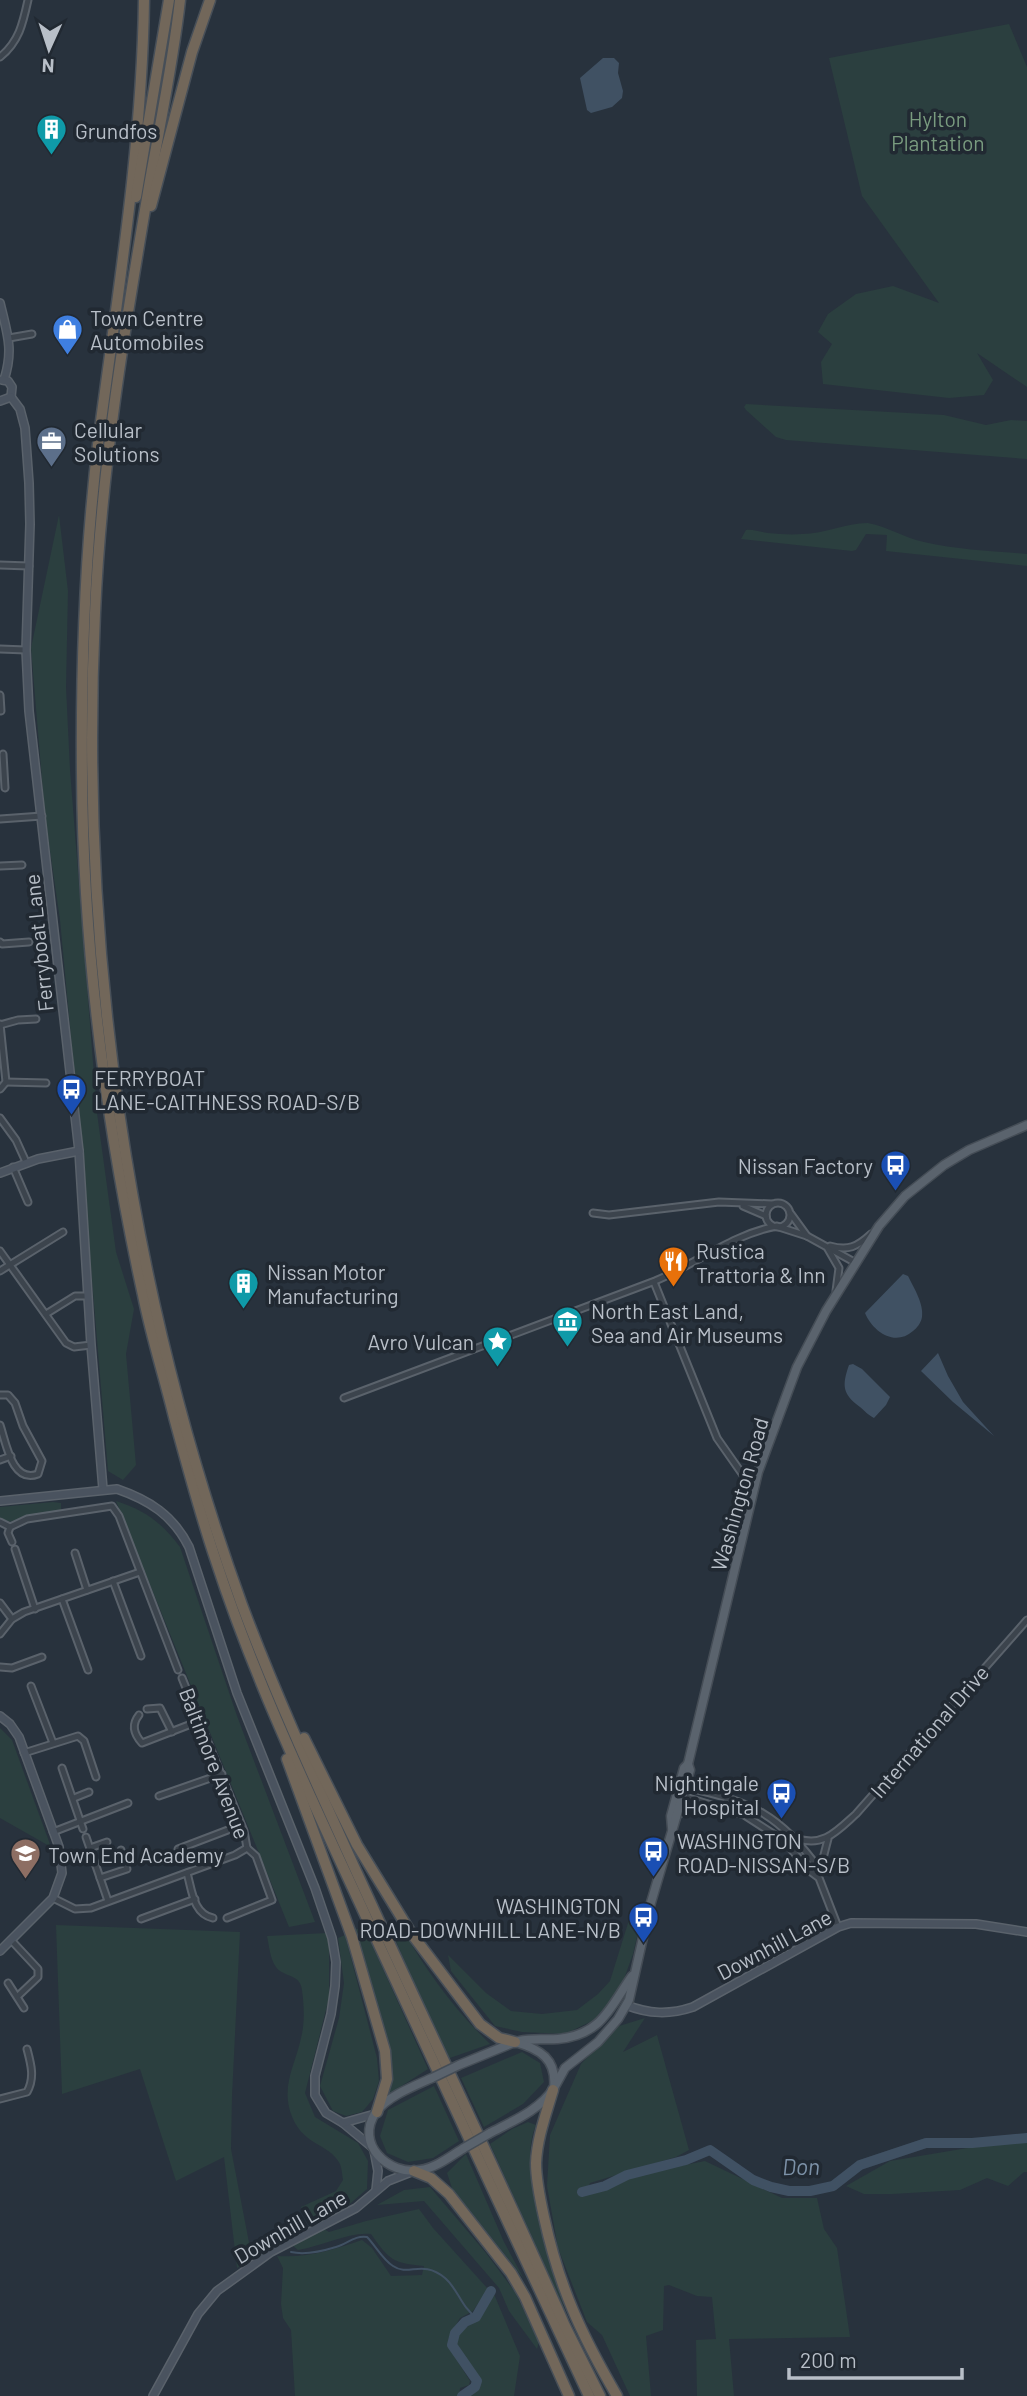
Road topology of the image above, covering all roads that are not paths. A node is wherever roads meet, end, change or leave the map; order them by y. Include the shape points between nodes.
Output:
1 (28, 0) edge
2 (145, 0) edge
3 (169, 0) edge
4 (180, 0) edge
5 (210, 0) edge
6 (0, 57) edge
7 (122, 273) junction
8 (134, 278) junction
9 (0, 303) edge
10 (32, 334) dead end
11 (9, 338) junction
12 (2, 380) edge
13 (11, 397) junction
14 (0, 401) edge
15 (0, 565) edge
16 (29, 566) junction
17 (0, 649) edge
18 (26, 650) junction
19 (0, 695) edge
20 (1, 711) edge
21 (3, 754) dead end
22 (2, 768) edge
23 (5, 788) dead end
24 (42, 816) junction
25 (0, 819) edge
26 (22, 865) dead end
27 (0, 866) edge
28 (0, 942) edge
29 (29, 942) dead end
30 (36, 1020) dead end
31 (0, 1025) edge
32 (6, 1082) junction
33 (46, 1083) dead end
34 (0, 1089) edge
35 (0, 1118) edge
36 (1027, 1125) edge
37 (79, 1151) junction
38 (26, 1162) junction
39 (13, 1167) junction
40 (0, 1173) edge
41 (28, 1202) dead end
42 (736, 1203) junction
43 (772, 1204) junction
44 (790, 1212) junction
45 (593, 1213) dead end
46 (767, 1218) junction
47 (778, 1226) junction
48 (879, 1226) junction
49 (760, 1229) junction
50 (63, 1232) dead end
51 (807, 1236) junction
52 (823, 1245) junction
53 (0, 1251) edge
54 (856, 1263) junction
55 (9, 1265) junction
56 (0, 1271) edge
57 (654, 1282) junction
58 (87, 1296) junction
59 (834, 1298) junction
60 (46, 1314) junction
61 (91, 1345) junction
62 (0, 1395) edge
63 (344, 1398) dead end
64 (0, 1425) edge
65 (11, 1456) junction
66 (0, 1460) edge
67 (745, 1478) dead end
68 (103, 1489) junction
69 (0, 1501) edge
70 (0, 1522) edge
71 (10, 1527) junction
72 (12, 1542) dead end
73 (15, 1549) dead end
74 (75, 1553) dead end
75 (140, 1572) junction
76 (113, 1581) junction
77 (88, 1590) junction
78 (62, 1599) junction
79 (0, 1603) edge
80 (35, 1609) junction
81 (12, 1619) junction
82 (1027, 1620) edge
83 (0, 1634) edge
84 (255, 1637) junction
85 (141, 1656) dead end
86 (42, 1657) dead end
87 (0, 1667) edge
88 (88, 1670) dead end
89 (178, 1670) dead end
90 (182, 1678) dead end
91 (261, 1678) junction
92 (31, 1686) dead end
93 (147, 1709) dead end
94 (139, 1715) dead end
95 (0, 1716) edge
96 (199, 1721) junction
97 (172, 1732) junction
98 (53, 1743) junction
99 (24, 1753) junction
100 (62, 1768) dead end
101 (222, 1774) junction
102 (96, 1777) dead end
103 (681, 1791) junction
104 (89, 1792) dead end
105 (159, 1796) dead end
106 (74, 1798) junction
107 (128, 1803) dead end
108 (707, 1804) junction
109 (677, 1816) junction
110 (81, 1821) junction
111 (241, 1825) junction
112 (672, 1828) junction
113 (83, 1829) dead end
114 (53, 1832) junction
115 (86, 1837) dead end
116 (796, 1838) junction
117 (828, 1839) junction
118 (107, 1842) dead end
119 (819, 1842) junction
120 (825, 1846) junction
121 (90, 1848) junction
122 (247, 1848) junction
123 (178, 1849) dead end
124 (121, 1850) dead end
125 (809, 1855) junction
126 (802, 1860) junction
127 (820, 1870) junction
128 (187, 1872) junction
129 (100, 1878) junction
130 (819, 1878) junction
131 (53, 1898) junction
132 (195, 1899) junction
133 (108, 1901) junction
134 (213, 1918) dead end
135 (226, 1918) dead end
136 (141, 1919) dead end
137 (838, 1927) junction
138 (1027, 1932) edge
139 (11, 1940) junction
140 (0, 1951) edge
141 (633, 1974) junction
142 (8, 1983) dead end
143 (18, 1996) junction
144 (626, 2005) junction
145 (24, 2008) dead end
146 (515, 2042) junction
147 (27, 2049) dead end
148 (554, 2089) junction
149 (0, 2099) edge
150 (376, 2113) junction
151 (343, 2123) junction
152 (374, 2149) junction
153 (414, 2171) junction
154 (376, 2190) junction
155 (551, 2317) junction
156 (597, 2395) edge
157 (153, 2396) edge
158 (569, 2396) edge
159 (582, 2396) edge
160 (617, 2396) edge

1 - 6 street via 19,36
2 - 7 highway
3 - 7 highway
4 - 8 highway
5 - 8 highway via 174,115
7 - 91 highway via 99,437 83,618 83,847 94,986 104,1084 144,1300 215,1559
8 - 84 highway via 110,438 95,615 93,849 104,987 124,1139 153,1298 220,1540
9 - 11 street
10 - 11 street
11 - 12 street via 11,360
12 - 13 street, Ferryboat Lane via 12,387
13 - 14 street
13 - 16 street, Ferryboat Lane via 25,428
15 - 16 street
16 - 18 street, Ferryboat Lane
17 - 18 street
18 - 24 street, Ferryboat Lane
19 - 20 street
21 - 22 street
22 - 23 street
24 - 25 street
24 - 37 street, Ferryboat Lane
26 - 27 street
28 - 29 street
30 - 31 street
31 - 32 street
32 - 33 street
32 - 34 street
35 - 38 street
36 - 48 main road, Washington Road via 944,1165 905,1196
37 - 38 street
37 - 58 street, Ferryboat Lane
38 - 39 street
39 - 40 street
39 - 41 street
42 - 43 street
42 - 45 street
42 - 46 street
43 - 44 street via 784,1204
43 - 46 street
44 - 47 street via 789,1220
44 - 51 street
46 - 47 street
46 - 49 street
47 - 49 street
47 - 51 street
48 - 52 street via 853,1248
48 - 54 main road, Washington Road
49 - 57 street
50 - 55 street
51 - 52 street
52 - 54 street
52 - 59 street via 839,1268
53 - 55 street
54 - 59 main road, Washington Road
55 - 56 street
55 - 60 street
57 - 63 street
57 - 67 street via 717,1438
58 - 60 street via 75,1296
58 - 61 street, Ferryboat Lane
59 - 103 main road, Washington Road via 797,1367 758,1472 690,1769
60 - 61 street via 66,1343
61 - 68 street, Ferryboat Lane
62 - 65 street via 8,1395 15,1403 42,1461 41,1470 33,1476 20,1474
64 - 65 street
65 - 66 street
68 - 69 street
68 - 151 street via 133,1494 162,1511 189,1547 246,1719 328,1923 336,1972 334,1998 314,2087 322,2109
70 - 71 street
71 - 72 street
71 - 75 street, Baltimore Avenue via 27,1518 112,1506
73 - 80 street
74 - 77 street
75 - 76 street
75 - 89 street, Baltimore Avenue
76 - 77 street
76 - 85 street
77 - 78 street
78 - 80 street
78 - 88 street
79 - 81 street
80 - 81 street
81 - 83 street
82 - 117 street, International Drive via 856,1814
84 - 146 highway via 357,1844 411,1933 480,2024 499,2038
84 - 156 highway via 352,1861
86 - 87 street via 12,1668
90 - 96 street, Baltimore Avenue
91 - 150 highway via 352,1937 382,2039 387,2079
91 - 155 highway via 330,1839
92 - 98 street
93 - 97 street via 160,1708
94 - 97 street via 133,1728 142,1743
95 - 99 street via 19,1737
96 - 97 street
96 - 101 street, Baltimore Avenue
98 - 99 street
98 - 102 street via 78,1736
99 - 114 street
100 - 106 street
101 - 105 street
101 - 111 street, Baltimore Avenue
103 - 108 street
103 - 109 main road, Washington Road
103 - 112 main road, Washington Road via 671,1816
103 - 116 street, International Drive via 729,1797 780,1824
104 - 106 street
106 - 110 street
107 - 110 street
108 - 109 street
108 - 126 street via 755,1820
109 - 112 main road, Washington Road
110 - 113 street
110 - 114 street
111 - 122 street, Baltimore Avenue
111 - 123 street
112 - 141 main road, Washington Road
114 - 131 street via 62,1873
115 - 121 street
116 - 119 street, International Drive
116 - 125 street, International Drive
117 - 119 street, International Drive
117 - 120 street, International Drive
118 - 121 street
119 - 125 street, International Drive
120 - 125 street, International Drive
120 - 127 street, International Drive
121 - 129 street
122 - 128 street
122 - 135 street, Baltimore Avenue via 256,1856 272,1900
124 - 129 street via 127,1868
125 - 126 street, International Drive
125 - 127 street, International Drive
126 - 130 street
127 - 130 street, International Drive
128 - 132 street
128 - 133 street
129 - 133 street
130 - 137 street
131 - 133 street via 75,1909
131 - 139 street
132 - 134 street via 203,1916
132 - 136 street
137 - 138 street, Downhill Lane via 851,1923 976,1924
137 - 144 street, Downhill Lane via 693,2007 657,2013
139 - 140 street
139 - 143 street via 38,1969 38,1977
141 - 144 main road
141 - 146 main road via 607,2015 591,2029 568,2038
142 - 143 street
143 - 145 street
144 - 148 main road via 598,2042 565,2068
146 - 148 main road via 547,2056 554,2070
146 - 150 main road, bridge via 397,2095
147 - 149 street via 32,2066 30,2087 27,2092
148 - 153 main road, bridge via 535,2108 429,2168
148 - 160 highway via 537,2152 541,2202 567,2298
150 - 151 street
150 - 152 main road via 370,2133
151 - 152 street
152 - 153 main road via 391,2167
152 - 154 street, Downhill Lane
153 - 154 street, Downhill Lane
153 - 158 highway via 432,2178 449,2194 511,2273
154 - 157 street, Downhill Lane via 356,2208 271,2252 217,2291 198,2314
155 - 156 highway
155 - 159 highway

